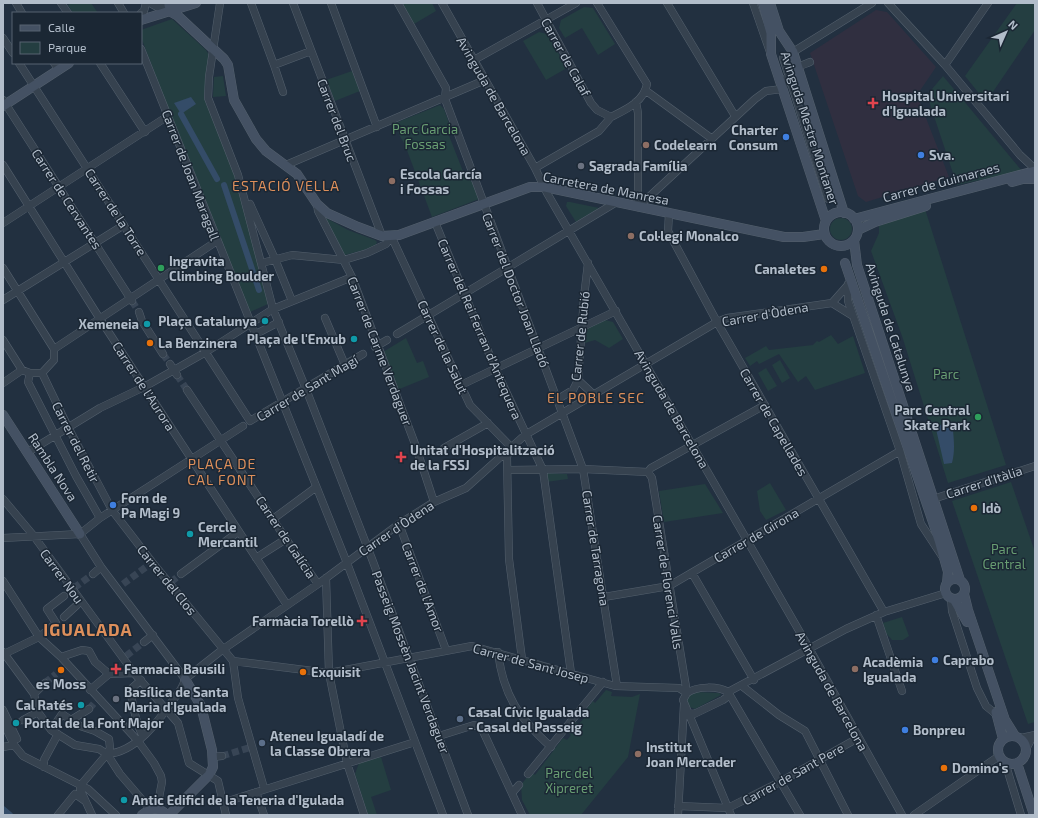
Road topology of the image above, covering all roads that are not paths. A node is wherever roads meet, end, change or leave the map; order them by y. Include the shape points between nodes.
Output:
1 (16, 3) edge
2 (61, 3) edge
3 (118, 3) edge
4 (146, 3) edge
5 (150, 3) edge
6 (196, 3) edge
7 (220, 3) edge
8 (251, 3) edge
9 (293, 3) edge
10 (331, 3) edge
11 (398, 3) edge
12 (442, 3) edge
13 (537, 3) edge
14 (576, 3) edge
15 (597, 3) edge
16 (667, 3) edge
17 (753, 3) edge
18 (764, 3) edge
19 (770, 3) edge
20 (872, 3) edge
21 (888, 3) edge
22 (988, 3) edge
23 (171, 7) edge
24 (21, 12) edge
25 (67, 12) edge
26 (123, 12) edge
27 (142, 13) edge
28 (546, 19) junction
29 (142, 20) edge
30 (3, 38) edge
31 (213, 47) junction
32 (142, 51) edge
33 (311, 51) junction
34 (12, 52) edge
35 (793, 52) junction
36 (771, 54) junction
37 (783, 58) dead end
38 (474, 60) junction
39 (810, 62) dead end
40 (20, 64) edge
41 (101, 64) edge
42 (274, 65) junction
43 (945, 65) junction
44 (57, 66) edge
45 (798, 66) junction
46 (788, 74) junction
47 (485, 80) junction
48 (34, 86) junction
49 (782, 89) junction
50 (645, 90) junction
51 (283, 92) dead end
52 (444, 99) junction
53 (636, 102) junction
54 (4, 103) edge
55 (168, 116) junction
56 (735, 116) junction
57 (611, 117) junction
58 (378, 127) junction
59 (144, 132) junction
60 (711, 138) junction
61 (345, 141) junction
62 (3, 165) edge
63 (286, 165) junction
64 (88, 168) junction
65 (535, 168) junction
66 (1035, 170) edge
67 (1035, 180) edge
68 (545, 186) junction
69 (59, 187) junction
70 (245, 197) junction
71 (828, 199) dead end
72 (615, 203) junction
73 (317, 204) junction
74 (484, 204) junction
75 (29, 206) junction
76 (638, 207) junction
77 (844, 213) junction
78 (669, 214) junction
79 (680, 216) junction
80 (854, 219) junction
81 (435, 222) junction
82 (826, 222) junction
83 (3, 223) edge
84 (124, 225) junction
85 (569, 230) junction
86 (668, 230) junction
87 (858, 230) junction
88 (824, 234) junction
89 (386, 236) junction
90 (854, 240) junction
91 (217, 241) junction
92 (95, 244) junction
93 (836, 245) junction
94 (275, 258) junction
95 (344, 260) junction
96 (65, 263) junction
97 (262, 263) junction
98 (588, 263) junction
99 (845, 263) junction
100 (508, 267) junction
101 (3, 268) edge
102 (352, 277) junction
103 (160, 279) junction
104 (848, 284) junction
105 (18, 292) junction
106 (464, 294) junction
107 (3, 300) edge
108 (132, 300) junction
109 (292, 301) junction
110 (832, 303) junction
111 (273, 309) junction
112 (616, 311) junction
113 (139, 312) tunnel mouth
114 (428, 315) junction
115 (853, 316) junction
116 (325, 318) dead end
117 (100, 319) junction
118 (279, 322) junction
119 (717, 322) junction
120 (252, 323) junction
121 (583, 326) junction
122 (256, 334) junction
123 (397, 334) dead end
124 (3, 340) edge
125 (387, 340) dead end
126 (376, 346) junction
127 (538, 348) junction
128 (54, 349) junction
129 (206, 352) junction
130 (163, 354) tunnel mouth
131 (363, 354) dead end
132 (645, 363) junction
133 (345, 365) junction
134 (495, 368) junction
135 (22, 370) junction
136 (30, 373) junction
137 (42, 373) junction
138 (578, 380) junction
139 (3, 383) edge
140 (461, 385) junction
141 (144, 387) junction
142 (306, 389) junction
143 (187, 390) tunnel mouth
144 (593, 394) junction
145 (558, 399) junction
146 (282, 402) junction
147 (765, 405) junction
148 (563, 413) junction
149 (3, 415) edge
150 (250, 422) joint
151 (488, 423) junction
152 (243, 426) dead end
153 (68, 427) junction
154 (525, 435) junction
155 (54, 436) junction
156 (221, 440) junction
157 (693, 446) junction
158 (511, 447) junction
159 (444, 448) dead end
160 (900, 451) junction
161 (28, 452) junction
162 (191, 460) junction
163 (1035, 466) edge
164 (583, 469) junction
165 (508, 470) junction
166 (542, 470) junction
167 (648, 472) junction
168 (315, 488) junction
169 (3, 499) edge
170 (818, 499) junction
171 (933, 499) junction
172 (434, 502) junction
173 (112, 510) junction
174 (100, 518) junction
175 (273, 519) junction
176 (399, 524) junction
177 (238, 532) junction
178 (80, 534) junction
179 (33, 535) junction
180 (3, 538) edge
181 (286, 540) junction
182 (747, 540) junction
183 (367, 547) junction
184 (256, 558) junction
185 (946, 560) junction
186 (347, 563) junction
187 (101, 568) junction
188 (692, 573) junction
189 (93, 574) tunnel mouth
190 (181, 574) tunnel mouth
191 (326, 578) junction
192 (960, 580) junction
193 (3, 581) edge
194 (947, 583) junction
195 (318, 584) junction
196 (669, 586) junction
197 (70, 591) junction
198 (964, 594) junction
199 (950, 596) junction
200 (604, 597) junction
201 (80, 604) junction
202 (287, 605) junction
203 (884, 612) junction
204 (876, 615) junction
205 (64, 617) dead end
206 (153, 635) junction
207 (39, 638) junction
208 (144, 642) tunnel mouth
209 (809, 648) junction
210 (222, 650) junction
211 (446, 650) junction
212 (498, 652) junction
213 (4, 653) edge
214 (61, 657) junction
215 (409, 657) junction
216 (522, 659) junction
217 (233, 661) junction
218 (384, 661) junction
219 (329, 672) junction
220 (571, 672) junction
221 (134, 673) junction
222 (109, 674) junction
223 (185, 679) junction
224 (140, 680) junction
225 (754, 680) junction
226 (603, 682) junction
227 (45, 683) tunnel mouth
228 (617, 686) junction
229 (742, 686) junction
230 (90, 690) junction
231 (902, 691) dead end
232 (686, 692) junction
233 (728, 692) junction
234 (34, 694) junction
235 (684, 704) junction
236 (89, 709) tunnel mouth
237 (3, 710) edge
238 (167, 710) junction
239 (37, 712) junction
240 (689, 713) junction
241 (68, 718) junction
242 (23, 720) tunnel mouth
243 (3, 722) edge
244 (51, 730) junction
245 (58, 734) junction
246 (439, 736) junction
247 (1034, 736) edge
248 (1018, 737) junction
249 (140, 738) junction
250 (858, 738) junction
251 (1003, 739) junction
252 (415, 742) junction
253 (14, 745) junction
254 (3, 747) edge
255 (551, 747) junction
256 (1026, 749) junction
257 (108, 754) junction
258 (222, 756) tunnel mouth
259 (212, 757) junction
260 (1002, 759) junction
261 (819, 760) junction
262 (347, 763) junction
263 (1017, 763) junction
264 (41, 765) junction
265 (528, 774) dead end
266 (209, 775) junction
267 (780, 782) junction
268 (520, 785) dead end
269 (80, 786) junction
270 (264, 788) junction
271 (256, 792) junction
272 (512, 794) junction
273 (85, 801) junction
274 (222, 803) junction
275 (678, 806) junction
276 (728, 808) junction
277 (153, 809) junction
278 (58, 815) edge
279 (92, 815) edge
280 (116, 815) edge
281 (142, 815) edge
282 (168, 815) edge
283 (226, 815) edge
284 (264, 815) edge
285 (364, 815) edge
286 (443, 815) edge
287 (468, 815) edge
288 (522, 815) edge
289 (678, 815) edge
290 (731, 815) edge
291 (800, 815) edge
292 (848, 815) edge
293 (902, 815) edge
294 (914, 815) edge
295 (1021, 815) edge
296 (1034, 815) edge

1 - 24 street
2 - 25 street
3 - 26 street
4 - 27 street
5 - 23 street via 157,7
6 - 23 street
7 - 31 street
8 - 42 street
9 - 33 street, Carrer del Bruc
10 - 58 street
11 - 52 street, Carrer del Doctor Joan Lladó via 446,88
12 - 38 street, Avinguda de Barcelona
13 - 28 street, Carrer de Calaf
14 - 28 street
15 - 50 street via 644,78
16 - 56 street
17 - 36 street
18 - 36 street, Avinguda Mestre Montaner via 770,27
19 - 35 street via 779,30
20 - 35 street
21 - 43 street
22 - 43 street
23 - 29 street
23 - 31 street
28 - 38 street
28 - 57 street, Carrer de Calaf via 597,110
30 - 34 street
31 - 63 street via 228,65 234,100 256,139 266,151
31 - 70 street via 208,98
32 - 55 street, Carrer de Joan Maragall
33 - 42 street
33 - 61 street, Carrer del Bruc
35 - 45 street
36 - 49 street, Avinguda Mestre Montaner
37 - 46 street
38 - 47 street, Avinguda de Barcelona
39 - 45 street
40 - 48 street, Carrer de la Torre
41 - 59 street
42 - 51 street
43 - 66 street
44 - 48 street
45 - 46 street
45 - 77 street
46 - 49 street
46 - 71 street
47 - 52 street
47 - 65 street, Avinguda de Barcelona
48 - 54 street
48 - 64 street, Carrer de la Torre
49 - 56 street via 766,91
49 - 82 street, Avinguda Mestre Montaner
50 - 53 street
50 - 60 street
52 - 58 street
52 - 74 street, Carrer del Doctor Joan Lladó
53 - 57 street
53 - 76 street
54 - 69 street, Carrer de Cervantes
55 - 59 street
55 - 91 street, Carrer de Joan Maragall
56 - 60 street
57 - 65 street via 599,131
58 - 61 street
59 - 64 street
60 - 76 street
61 - 63 street
61 - 89 street, Carrer del Bruc
62 - 75 street, Carrer de l'Aurora
63 - 73 street via 297,174
64 - 69 street
64 - 84 street, Carrer de la Torre
65 - 68 street, Avinguda de Barcelona
66 - 80 street, Carrer de Guimaraes
67 - 87 street, Carrer de Guimaraes via 1023,179 956,197 875,222
68 - 72 street, Carretera de Manresa
68 - 74 street, Carretera de Manresa via 530,187
68 - 85 street, Avinguda de Barcelona
69 - 75 street
69 - 92 street, Carrer de Cervantes
70 - 94 street
70 - 97 street, Passeig Mossèn Jacint Verdaguer
72 - 76 street, Carretera de Manresa
72 - 85 street
73 - 89 street via 327,213 358,228
73 - 95 street, Carrer de Carme Verdaguer via 318,211
74 - 81 street, Carretera de Manresa
74 - 100 street, Carrer del Doctor Joan Lladó
75 - 83 street
75 - 96 street, Carrer de l'Aurora
76 - 78 street, Carretera de Manresa
77 - 80 street
77 - 82 street via 835,213
78 - 79 street, Carretera de Manresa
78 - 86 street
79 - 86 street via 673,221
79 - 88 street, Carretera de Manresa via 784,237
80 - 87 street
81 - 89 street, Carretera de Manresa
81 - 106 street, Carrer del Rei Ferran d'Antequera
82 - 88 street
84 - 92 street
84 - 103 street, Carrer de la Torre
85 - 98 street, Avinguda de Barcelona
85 - 100 street
86 - 119 street, Carrer de Capellades
87 - 90 street
88 - 93 street via 828,241
89 - 95 street via 386,244
89 - 114 street, Carrer de la Salut
90 - 93 street via 844,246
90 - 171 street, Avinguda de Catalunya via 857,265
91 - 103 street
91 - 120 street, Carrer de Joan Maragall via 240,300
92 - 96 street
92 - 108 street, Carrer de Cervantes
93 - 99 street
94 - 95 street via 292,255
94 - 97 street
94 - 109 street
95 - 102 street, Carrer de Carme Verdaguer
96 - 105 street
96 - 117 street, Carrer de l'Aurora
97 - 111 street, Passeig Mossèn Jacint Verdaguer
98 - 112 street, Avinguda de Barcelona
98 - 121 street, Carrer de Rubió
99 - 104 street
99 - 185 street, Avinguda de Catalunya
100 - 106 street
100 - 127 street, Carrer del Doctor Joan Lladó
101 - 105 street
102 - 109 street
102 - 126 street, Carrer de Carme Verdaguer
103 - 108 street
103 - 129 street, Carrer de la Torre
104 - 110 street
104 - 115 street via 848,301
105 - 107 street
105 - 128 street
106 - 114 street
106 - 134 street, Carrer del Rei Ferran d'Antequera
108 - 117 street
109 - 111 street
110 - 115 street
110 - 119 street, Carrer d'Òdena via 727,318
111 - 118 street, Passeig Mossèn Jacint Verdaguer
111 - 120 street
112 - 121 street
112 - 132 street, Avinguda de Barcelona
113 - 130 street
114 - 123 street
114 - 140 street, Carrer de la Salut
115 - 160 street
116 - 133 street
117 - 128 street
117 - 141 street, Carrer de l'Aurora
118 - 122 street
118 - 142 street, Passeig Mossèn Jacint Verdaguer
119 - 132 street, Carrer d'Òdena
119 - 147 street, Carrer de Capellades
120 - 122 street, Passeig Mossèn Jacint Verdaguer
120 - 129 street
121 - 127 street
121 - 138 street, Carrer de Rubió
122 - 146 street, Passeig Mossèn Jacint Verdaguer
124 - 135 street
125 - 126 street
126 - 172 street, Carrer de Carme Verdaguer via 415,444
127 - 134 street
127 - 145 street, Carrer del Doctor Joan Lladó
128 - 137 street via 54,360
129 - 141 street
129 - 150 street, Carrer de la Torre
131 - 133 street, Carrer de Sant Magí
132 - 144 street, Carrer d'Òdena
132 - 157 street, Avinguda de Barcelona
133 - 142 street, Carrer de Sant Magí
134 - 140 street
134 - 154 street, Carrer del Rei Ferran d'Antequera
135 - 136 street
135 - 139 street
136 - 137 street
136 - 155 street via 28,382
137 - 153 street, Carrer del Retir
138 - 144 street
138 - 145 street, Carrer de Rubió via 574,390
140 - 151 street, Carrer de la Salut via 470,404
141 - 153 street
141 - 162 street, Carrer de l'Aurora
142 - 146 street, Carrer de Sant Magí
142 - 183 street, Passeig Mossèn Jacint Verdaguer
143 - 156 street, Carrer de Galícia
144 - 148 street, Carrer d'Òdena
145 - 148 street, Carrer del Doctor Joan Lladó
146 - 150 street, Carrer de Sant Magí
146 - 168 street, Passeig Mossèn Jacint Verdaguer
147 - 157 street
147 - 170 street, Carrer de Capellades
148 - 154 street, Carrer d'Òdena
148 - 164 street, Carrer de Tarragona
149 - 161 street, Rambla Nova
151 - 158 street, Carrer de la Salut
151 - 159 street
152 - 156 street, Carrer de Sant Magí
153 - 155 street
153 - 173 street, Carrer del Retir
154 - 158 street, Carrer d'Òdena
154 - 166 street, Carrer del Rei Ferran d'Antequera
155 - 161 street
155 - 174 street
156 - 162 street
156 - 175 street, Carrer de Galícia
157 - 167 street
157 - 182 street, Avinguda de Barcelona
158 - 165 street via 507,457
158 - 172 street, Carrer d'Òdena via 466,488
160 - 170 street, Carrer de Girona
160 - 185 street via 921,524
161 - 178 street, Rambla Nova
162 - 173 street
162 - 177 street, Carrer de l'Aurora
163 - 171 street, Carrer d'Itàlia
164 - 166 street
164 - 167 street
164 - 200 street, Carrer de Tarragona
165 - 166 street
165 - 216 street via 509,559
166 - 220 street, Carrer del Rei Ferran d'Antequera
167 - 196 street, Carrer de Florenci Valls via 652,478
168 - 175 street
168 - 186 street, Passeig Mossèn Jacint Verdaguer
169 - 179 street, Carrer Nou
170 - 182 street, Carrer de Girona
170 - 203 street, Carrer de Capellades
171 - 192 street, Avinguda de Catalunya
172 - 176 street, Carrer d'Òdena
173 - 174 street
173 - 210 street, Carrer del Clos via 151,563 170,582
174 - 178 street
175 - 181 street, Carrer de Galícia
176 - 183 street, Carrer d'Òdena
176 - 211 street, Carrer de l'Amor
177 - 184 street, Carrer de l'Aurora
177 - 190 street
178 - 179 street
178 - 187 street
179 - 180 street
179 - 197 street, Carrer Nou
181 - 184 street
181 - 195 street, Carrer de Galícia
182 - 188 street, Carrer de Girona
182 - 209 street, Avinguda de Barcelona
183 - 186 street, Carrer d'Òdena
183 - 215 street, Passeig Mossèn Jacint Verdaguer
184 - 202 street, Carrer de l'Aurora
185 - 194 street, Avinguda de Catalunya
186 - 191 street, Carrer d'Òdena
186 - 218 street, Passeig Mossèn Jacint Verdaguer
187 - 189 street
187 - 206 street via 120,586
188 - 196 street, Carrer de Girona
188 - 225 street
191 - 195 street, Carrer d'Òdena
191 - 219 street
192 - 194 street via 954,579
192 - 198 street via 965,586
193 - 207 street
194 - 199 street
195 - 202 street, Carrer d'Òdena
196 - 200 street, Carrer de Girona
196 - 232 street, Carrer de Florenci Valls
197 - 201 street, Carrer Nou
197 - 207 street via 47,609 56,623
198 - 199 street via 960,598
198 - 248 street via 1005,720
199 - 203 street
199 - 251 street via 965,618
200 - 228 street, Carrer de Tarragona
201 - 205 street
201 - 221 street, Carrer Nou via 125,657
202 - 210 street, Carrer d'Òdena
203 - 204 street
204 - 209 street
204 - 231 street
206 - 208 street
206 - 223 street
207 - 213 street
207 - 214 street
209 - 225 street
209 - 250 street, Avinguda de Barcelona
210 - 217 street, Carrer del Clos
210 - 223 street, Carrer d'Òdena
211 - 212 street, Carrer de Sant Josep via 472,646
211 - 215 street, Carrer de Sant Josep
212 - 216 street, Carrer de Sant Josep
212 - 255 street via 501,675 508,694 518,711
213 - 234 street
214 - 222 street via 82,650 89,651 95,662
214 - 230 street
215 - 218 street, Carrer de Sant Josep
215 - 246 street, Passeig Mossèn Jacint Verdaguer
216 - 220 street, Carrer de Sant Josep
217 - 219 street, Carrer de Sant Josep
217 - 270 street via 238,698
218 - 219 street, Carrer de Sant Josep
218 - 252 street, Passeig Mossèn Jacint Verdaguer
219 - 262 street
220 - 226 street, Carrer de Sant Josep
221 - 222 street
221 - 224 street, Carrer Nou
222 - 230 street
223 - 238 street via 183,689
223 - 259 street via 201,706
224 - 238 street, Carrer Nou
224 - 249 street via 131,689
225 - 229 street
226 - 228 street, Carrer de Sant Josep
226 - 255 street
227 - 234 street
228 - 232 street, Carrer de Sant Josep via 679,688
229 - 233 street
229 - 261 street via 805,731
230 - 249 street via 97,700
232 - 233 street via 709,688
232 - 235 street, Carrer de Florenci Valls
233 - 240 street via 723,700 694,714
233 - 267 street
234 - 239 street
235 - 240 street
235 - 275 street
236 - 241 street
237 - 264 street via 22,750
238 - 249 street
238 - 266 street, Carrer Nou via 178,723 189,763
239 - 242 street
239 - 244 street
240 - 276 street
241 - 244 street via 62,714
241 - 257 street via 109,739
243 - 253 street
244 - 245 street
245 - 257 street via 75,745 99,749
245 - 264 street
246 - 272 street via 474,725 481,727
246 - 287 street, Passeig Mossèn Jacint Verdaguer
247 - 248 street
247 - 256 street
248 - 251 street via 1008,736
248 - 256 street via 1024,742
249 - 257 street via 116,754
249 - 277 street via 161,776 162,782
250 - 261 street, Carrer de Sant Pere
250 - 293 street, Avinguda de Barcelona
251 - 260 street via 998,747
252 - 262 street
252 - 286 street, Passeig Mossèn Jacint Verdaguer
253 - 254 street
253 - 264 street via 23,756
255 - 265 street
256 - 263 street via 1024,758
257 - 269 street
257 - 277 street via 120,774
258 - 259 street
259 - 266 street via 213,766
260 - 263 street via 1009,764
260 - 294 street
260 - 295 street
261 - 267 street, Carrer de Sant Pere
261 - 292 street
262 - 270 street
262 - 285 street
263 - 296 street
264 - 269 street
266 - 274 street via 218,781
266 - 282 street
267 - 276 street, Carrer de Sant Pere
267 - 291 street
268 - 272 street
269 - 273 street
269 - 280 street via 97,796
270 - 271 street
271 - 274 street
271 - 284 street
272 - 288 street
273 - 278 street via 75,794
273 - 279 street
274 - 283 street
275 - 276 street, Carrer de Sant Pere
275 - 289 street
276 - 290 street
277 - 281 street
277 - 282 street via 160,809

